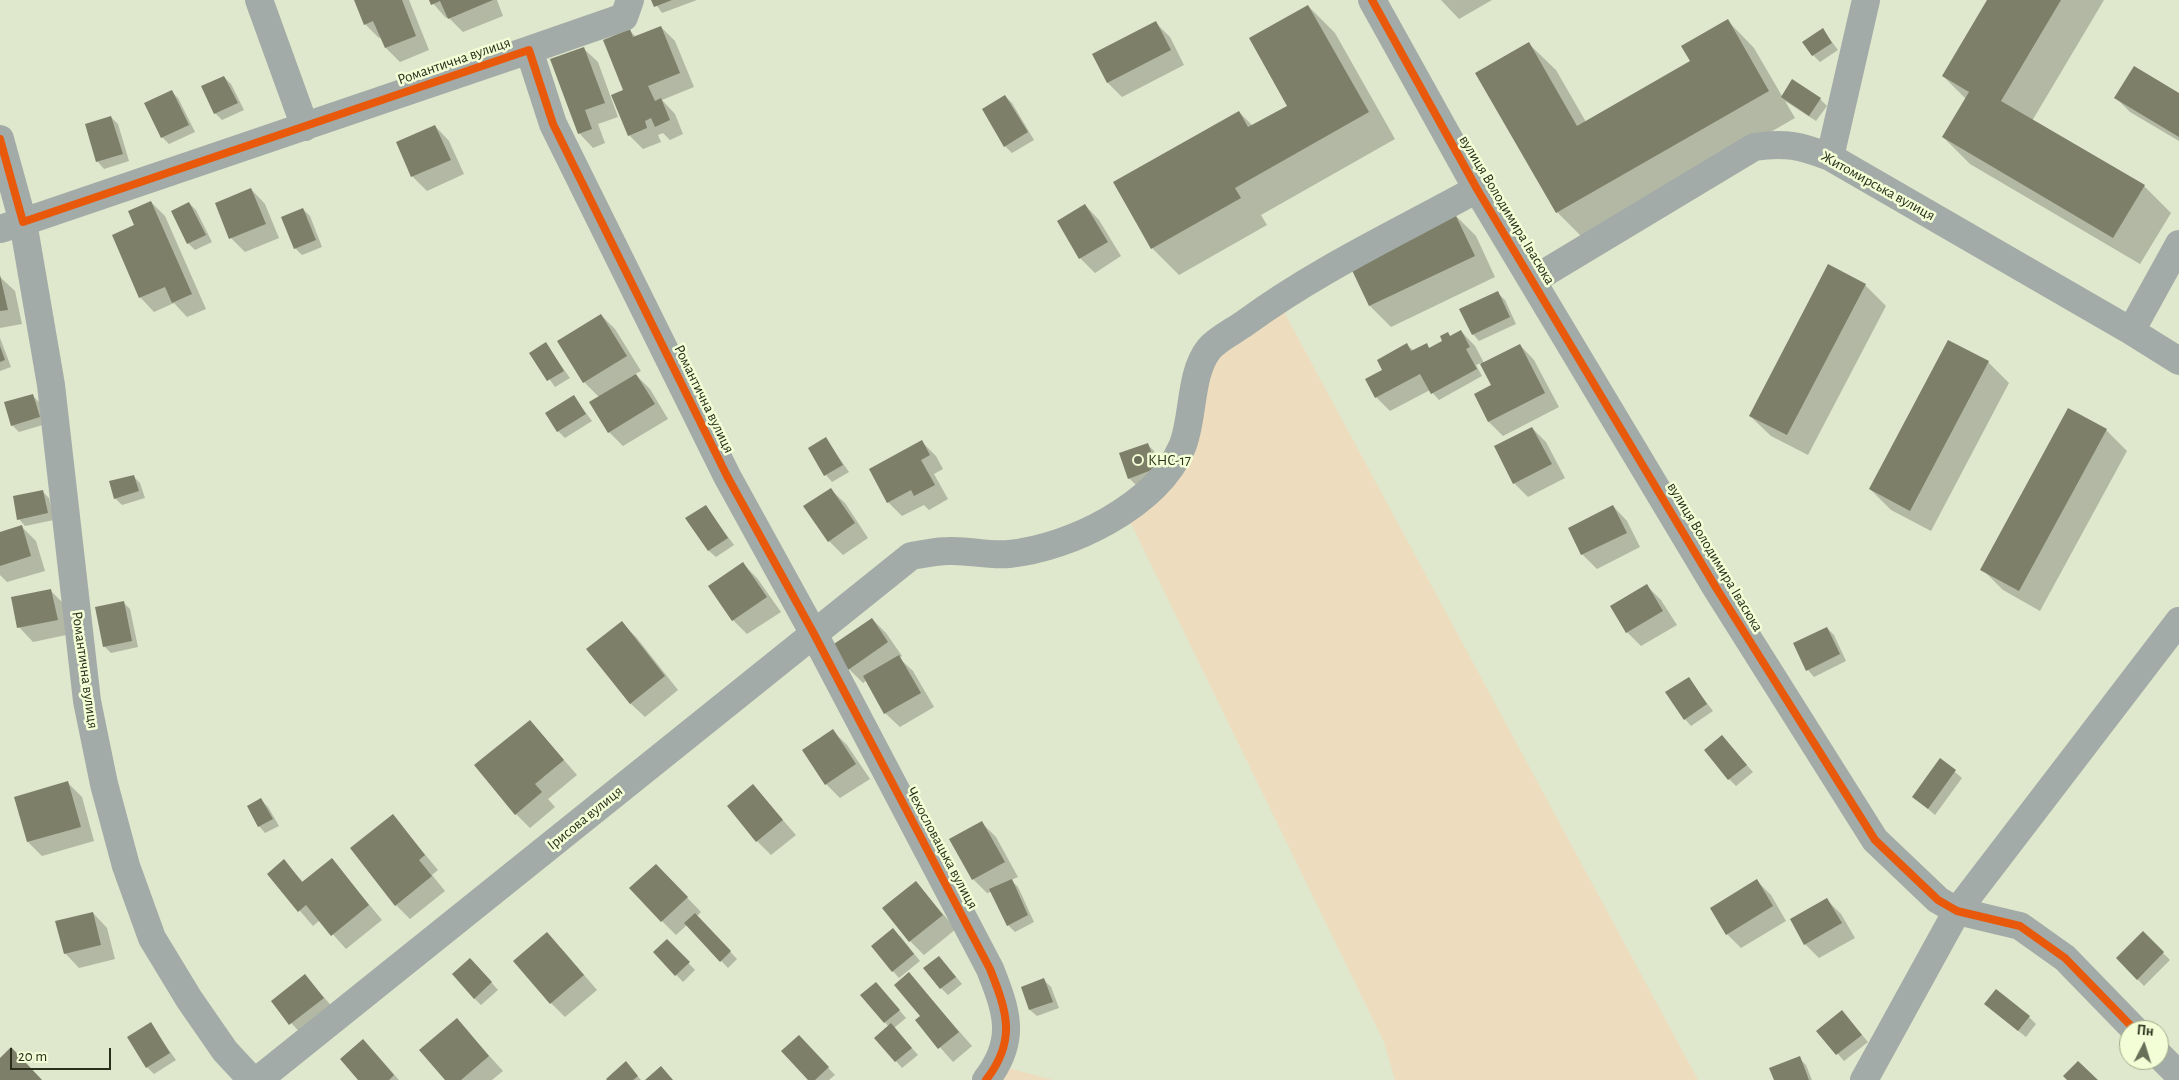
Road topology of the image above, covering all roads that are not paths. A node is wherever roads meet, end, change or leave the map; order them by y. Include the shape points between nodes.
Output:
1 (259, 0) edge
2 (630, 0) edge
3 (1372, 0) edge
4 (1866, 0) edge
5 (529, 50) junction
6 (305, 126) junction
7 (0, 139) edge
8 (1830, 157) junction
9 (1477, 189) junction
10 (12, 225) edge
11 (2179, 244) edge
12 (1533, 280) junction
13 (2131, 331) junction
14 (2179, 361) edge
15 (2179, 621) edge
16 (814, 634) junction
17 (1957, 911) junction
18 (2125, 1020) edge
19 (2169, 1065) edge
20 (2179, 1075) edge
21 (252, 1080) edge
22 (258, 1080) edge
23 (986, 1080) edge
24 (1864, 1080) edge

1 - 6 street
2 - 5 street via 624,17
3 - 9 street, вулиця Володимира Івасюка
4 - 8 street
5 - 6 street, Романтична вулиця
5 - 16 street, Романтична вулиця via 554,124 727,476
6 - 10 street, Романтична вулиця
7 - 10 street, Романтична вулиця
8 - 12 street, Житомирська вулиця via 1778,143 1754,147
8 - 13 street, Житомирська вулиця
9 - 12 street, вулиця Володимира Івасюка
9 - 16 street, Ірисова вулиця via 1277,299 1209,348 1201,362 1182,447 1160,480 1125,511 1086,533 1042,548 986,556 950,550 911,556
10 - 21 street, Романтична вулиця via 51,385 87,701 104,784 126,866 152,938 215,1036
11 - 13 street
12 - 17 street, вулиця Володимира Івасюка via 1715,586 1875,840 1938,900
13 - 14 street, Житомирська вулиця
15 - 17 street
16 - 22 street, Ірисова вулиця
16 - 23 street, Чехословацька вулиця via 990,969 1005,1006 1007,1035 998,1066
17 - 18 street, вулиця Володимира Івасюка via 2020,926 2065,958
17 - 24 street
19 - 20 street

